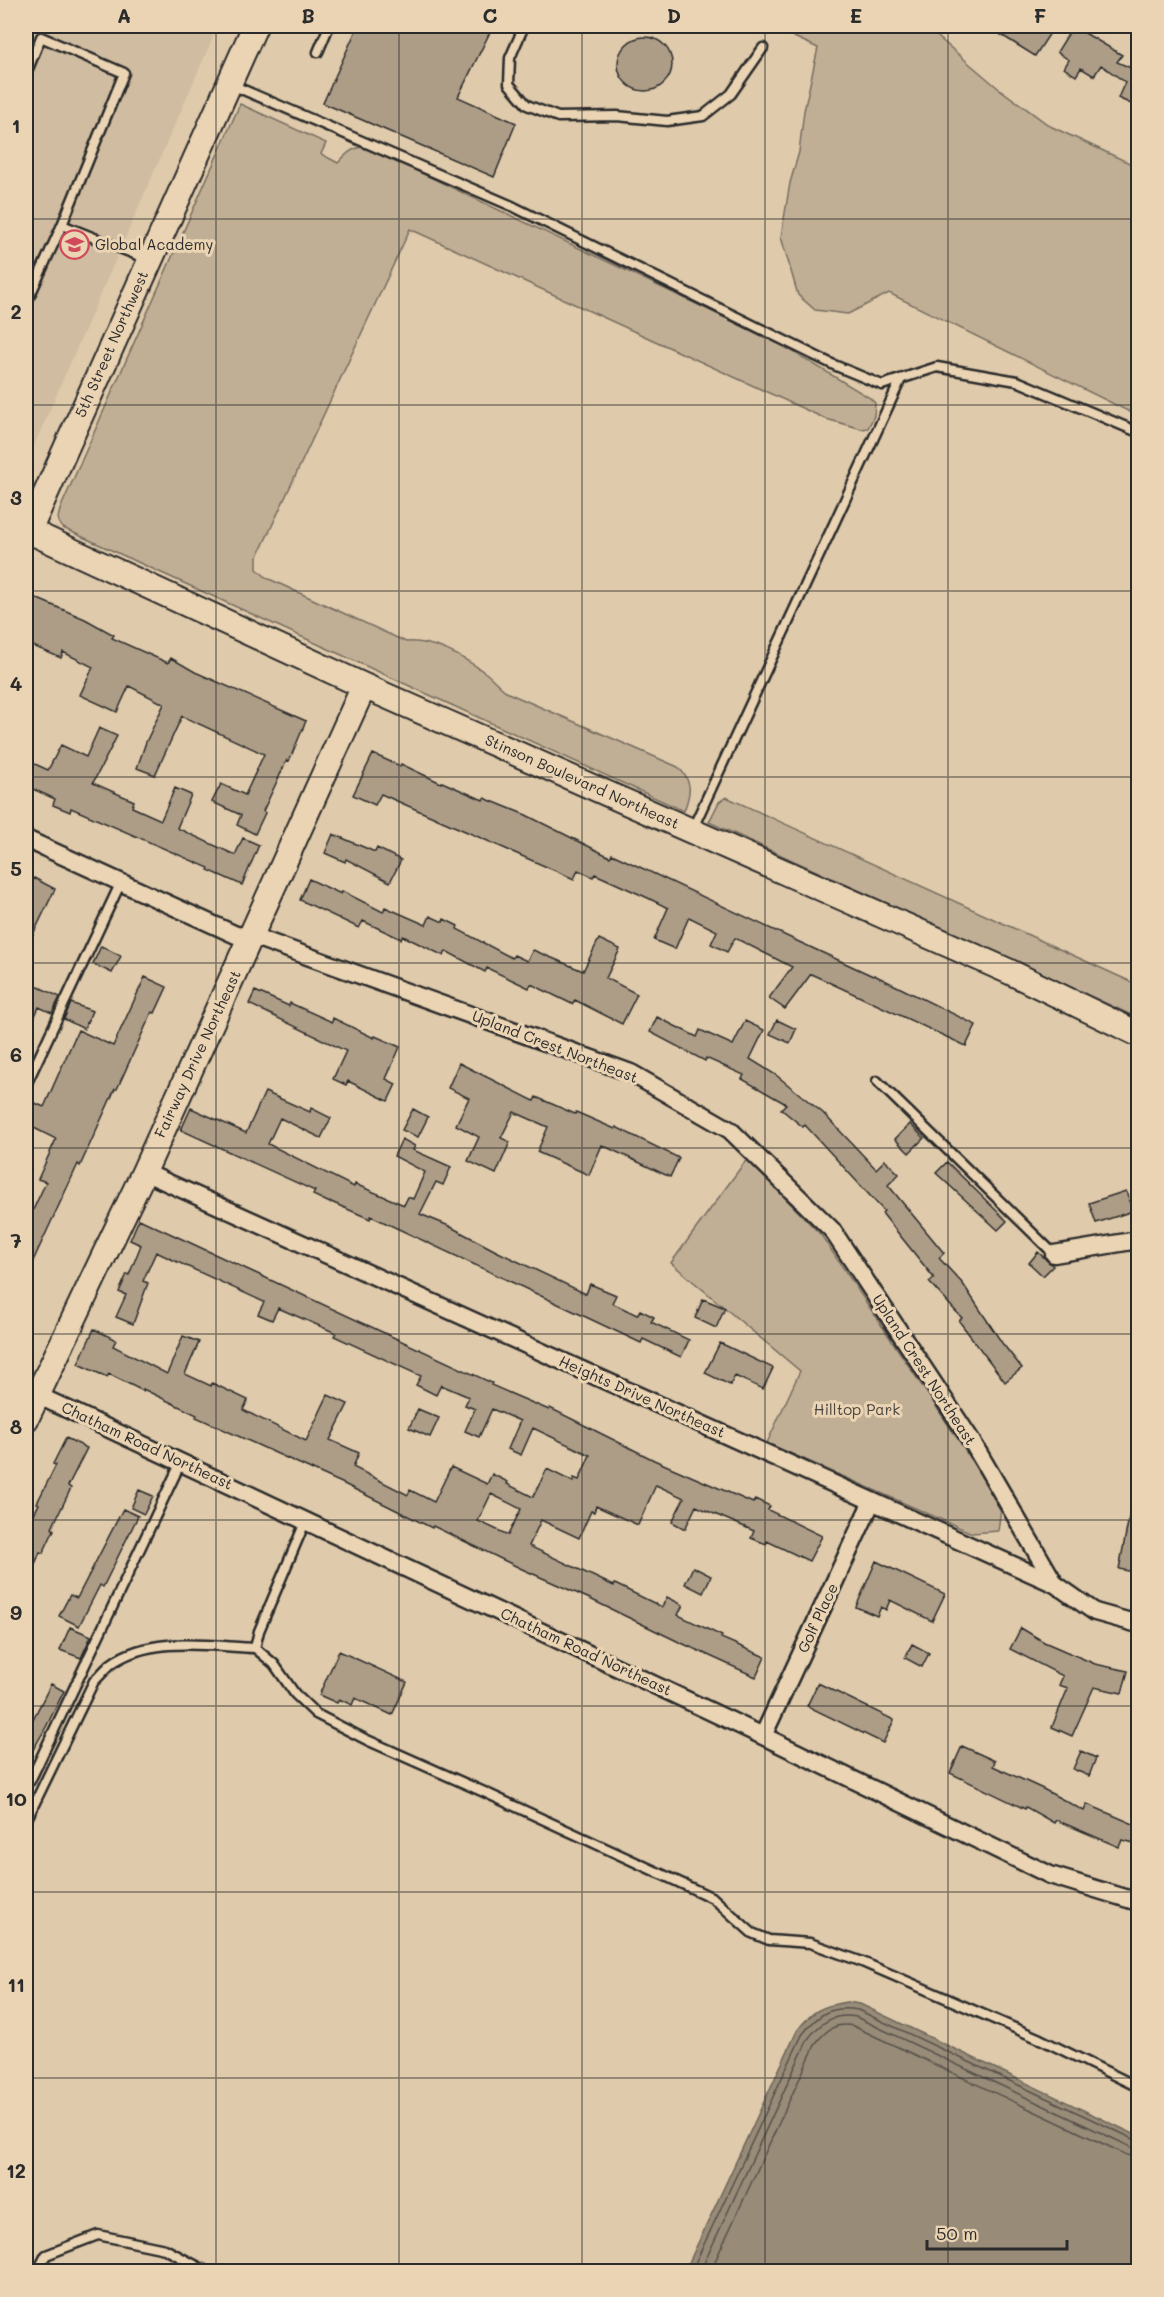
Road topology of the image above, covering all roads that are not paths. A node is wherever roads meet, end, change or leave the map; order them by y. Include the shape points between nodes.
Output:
1 (255, 26) edge
2 (329, 26) edge
3 (524, 26) edge
4 (763, 48) dead end
5 (318, 52) dead end
6 (26, 74) edge
7 (229, 84) junction
8 (62, 225) junction
9 (150, 260) junction
10 (26, 278) edge
11 (35, 282) junction
12 (26, 304) edge
13 (901, 379) junction
14 (1138, 432) edge
15 (27, 530) edge
16 (364, 686) junction
17 (692, 831) junction
18 (26, 839) edge
19 (121, 882) junction
20 (252, 936) junction
21 (1138, 1034) edge
22 (877, 1081) dead end
23 (26, 1085) edge
24 (144, 1172) junction
25 (1138, 1240) edge
26 (1054, 1254) joint
27 (37, 1395) junction
28 (26, 1419) edge
29 (182, 1462) junction
30 (872, 1501) junction
31 (306, 1520) junction
32 (1055, 1584) junction
33 (1138, 1624) edge
34 (255, 1648) junction
35 (763, 1736) junction
36 (30, 1781) dead end
37 (26, 1821) edge
38 (1138, 1902) edge
39 (1138, 2086) edge
40 (37, 2271) edge
41 (208, 2271) edge

1 - 7 street, 5th Street Northwest
2 - 5 lane
3 - 4 lane via 510,58 509,84 527,105 558,117 617,116 667,121 703,116 731,94
6 - 8 lane via 41,37 124,73
7 - 9 street, 5th Street Northwest
7 - 13 lane via 513,206 834,365 882,385
8 - 9 lane
8 - 11 lane
9 - 15 street, 5th Street Northwest
10 - 11 lane
11 - 12 lane
13 - 14 lane via 937,367 1017,381
13 - 17 lane
15 - 16 street, Stinson Boulevard Northeast
16 - 17 street, Stinson Boulevard Northeast
16 - 20 street, Fairway Drive Northeast
17 - 21 street, Stinson Boulevard Northeast via 1008,971
18 - 19 street, Upland Crest Northeast
19 - 20 street, Upland Crest Northeast via 236,935
19 - 23 lane
20 - 24 street, Fairway Drive Northeast
20 - 32 street, Upland Crest Northeast via 631,1073 730,1130 832,1230 971,1440
22 - 26 lane
24 - 27 street, Fairway Drive Northeast
24 - 30 street, Heights Drive Northeast
25 - 26 street
27 - 28 street, Fairway Drive Northeast
27 - 29 street, Chatham Road Northeast
29 - 31 street, Chatham Road Northeast
29 - 36 lane
30 - 32 street, Heights Drive Northeast
30 - 35 street, Golf Place
31 - 34 lane
31 - 35 street, Chatham Road Northeast
32 - 33 street, Heights Drive Northeast via 1095,1612
34 - 37 lane via 153,1646 110,1665 94,1681
34 - 39 lane via 274,1664 295,1694 316,1714 713,1898 752,1933 768,1940 810,1943 860,1961
35 - 38 street, Chatham Road Northeast via 1050,1875
40 - 41 lane via 46,2255 98,2235 165,2249

